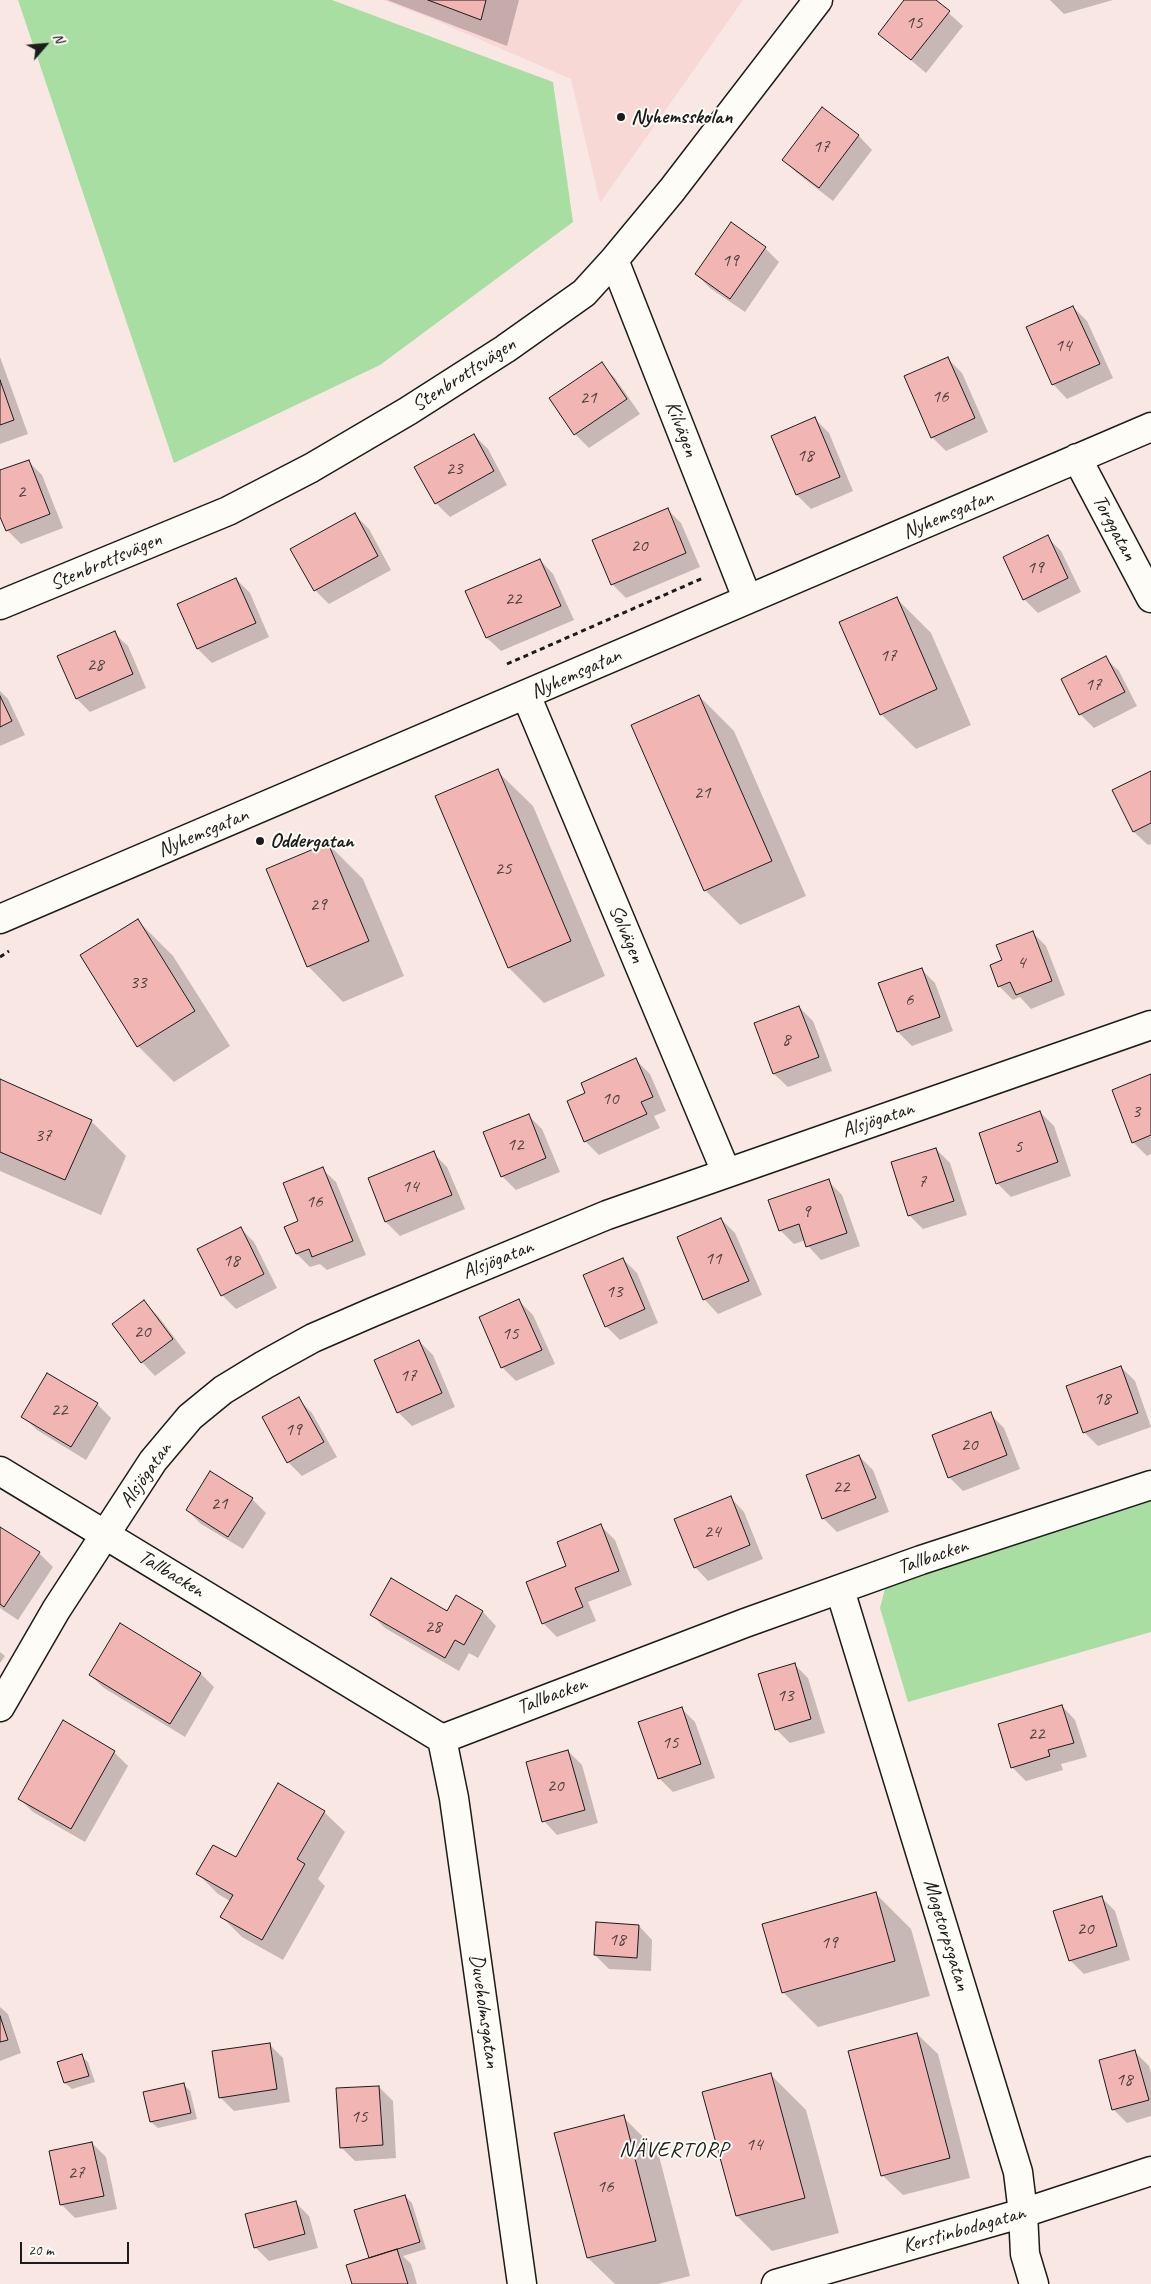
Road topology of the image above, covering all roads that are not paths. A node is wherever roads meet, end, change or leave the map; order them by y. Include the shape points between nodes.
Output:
1 (818, 0) edge
2 (614, 260) junction
3 (1151, 427) edge
4 (1077, 458) junction
5 (747, 598) junction
6 (1151, 598) edge
7 (0, 605) edge
8 (526, 696) junction
9 (0, 919) edge
10 (1151, 1025) edge
11 (726, 1172) junction
12 (0, 1471) edge
13 (1151, 1485) edge
14 (106, 1534) junction
15 (840, 1590) junction
16 (0, 1707) edge
17 (442, 1738) junction
18 (1151, 2171) edge
19 (1023, 2213) junction
20 (522, 2284) edge
21 (776, 2284) edge
22 (1034, 2284) edge

1 - 2 street, Stenbrottsvägen
2 - 5 street, Kilvägen
2 - 7 street, Stenbrottsvägen via 584,292 506,349 311,468 228,511
3 - 4 street, Nyhemsgatan
4 - 5 street, Nyhemsgatan via 823,569
4 - 6 street, Torggatan
5 - 8 street, Nyhemsgatan
8 - 9 street, Nyhemsgatan
8 - 11 street, Solvägen
10 - 11 street, Alsjögatan
11 - 14 street, Alsjögatan via 607,1215 400,1301 313,1338 264,1365 223,1390 190,1417 154,1460
12 - 14 street, Tallbacken
13 - 15 street, Tallbacken via 921,1560
14 - 16 street, Alsjögatan via 56,1610
14 - 17 street, Tallbacken
15 - 17 street, Tallbacken
15 - 19 street, Mogetorpsgatan via 1018,2172
17 - 20 street, Duveholmsgatan via 455,1808
18 - 19 street, Kerstinbodagatan
19 - 21 street, Kerstinbodagatan
19 - 22 street, Mogetorpsgatan via 1025,2254

